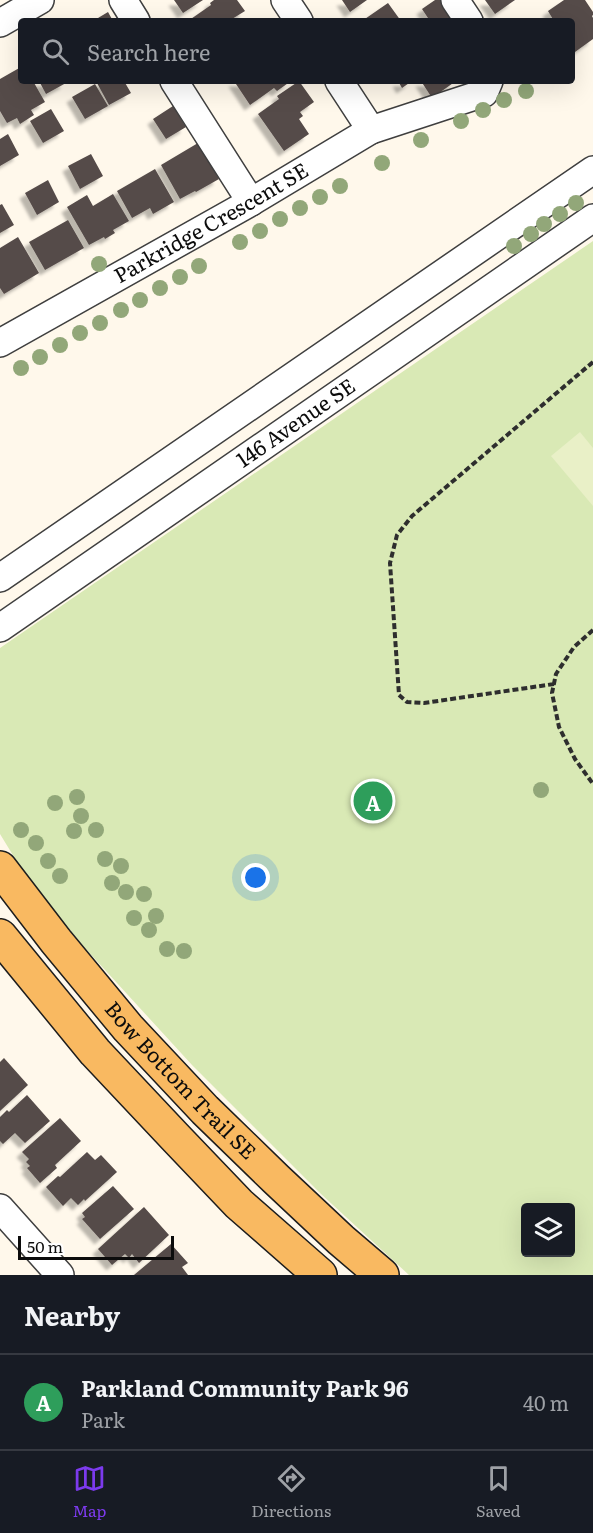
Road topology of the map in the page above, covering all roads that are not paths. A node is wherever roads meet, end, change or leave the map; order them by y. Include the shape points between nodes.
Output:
1 (40, 0) edge
2 (123, 0) edge
3 (285, 0) edge
4 (455, 0) edge
5 (134, 18) edge
6 (297, 18) edge
7 (467, 18) edge
8 (0, 23) edge
9 (176, 84) edge
10 (341, 84) edge
11 (488, 84) edge
12 (371, 130) junction
13 (593, 170) edge
14 (251, 202) junction
15 (593, 218) edge
16 (0, 343) edge
17 (0, 578) edge
18 (0, 628) edge
19 (0, 868) edge
20 (0, 936) edge
21 (0, 1208) edge
22 (60, 1275) edge
23 (320, 1275) edge
24 (382, 1275) edge

1 - 8 street
2 - 5 street
3 - 6 street
4 - 7 street
9 - 14 street
10 - 12 street
11 - 12 street, Parkridge Crescent SE via 484,93
12 - 14 street, Parkridge Crescent SE
13 - 17 street, 146 Avenue SE
14 - 16 street, Parkridge Crescent SE
15 - 18 street, 146 Avenue SE
19 - 24 main road, Bow Bottom Trail SE via 136,1037 268,1171
20 - 23 main road, Bow Bottom Trail SE via 95,1052 239,1204
21 - 22 street

